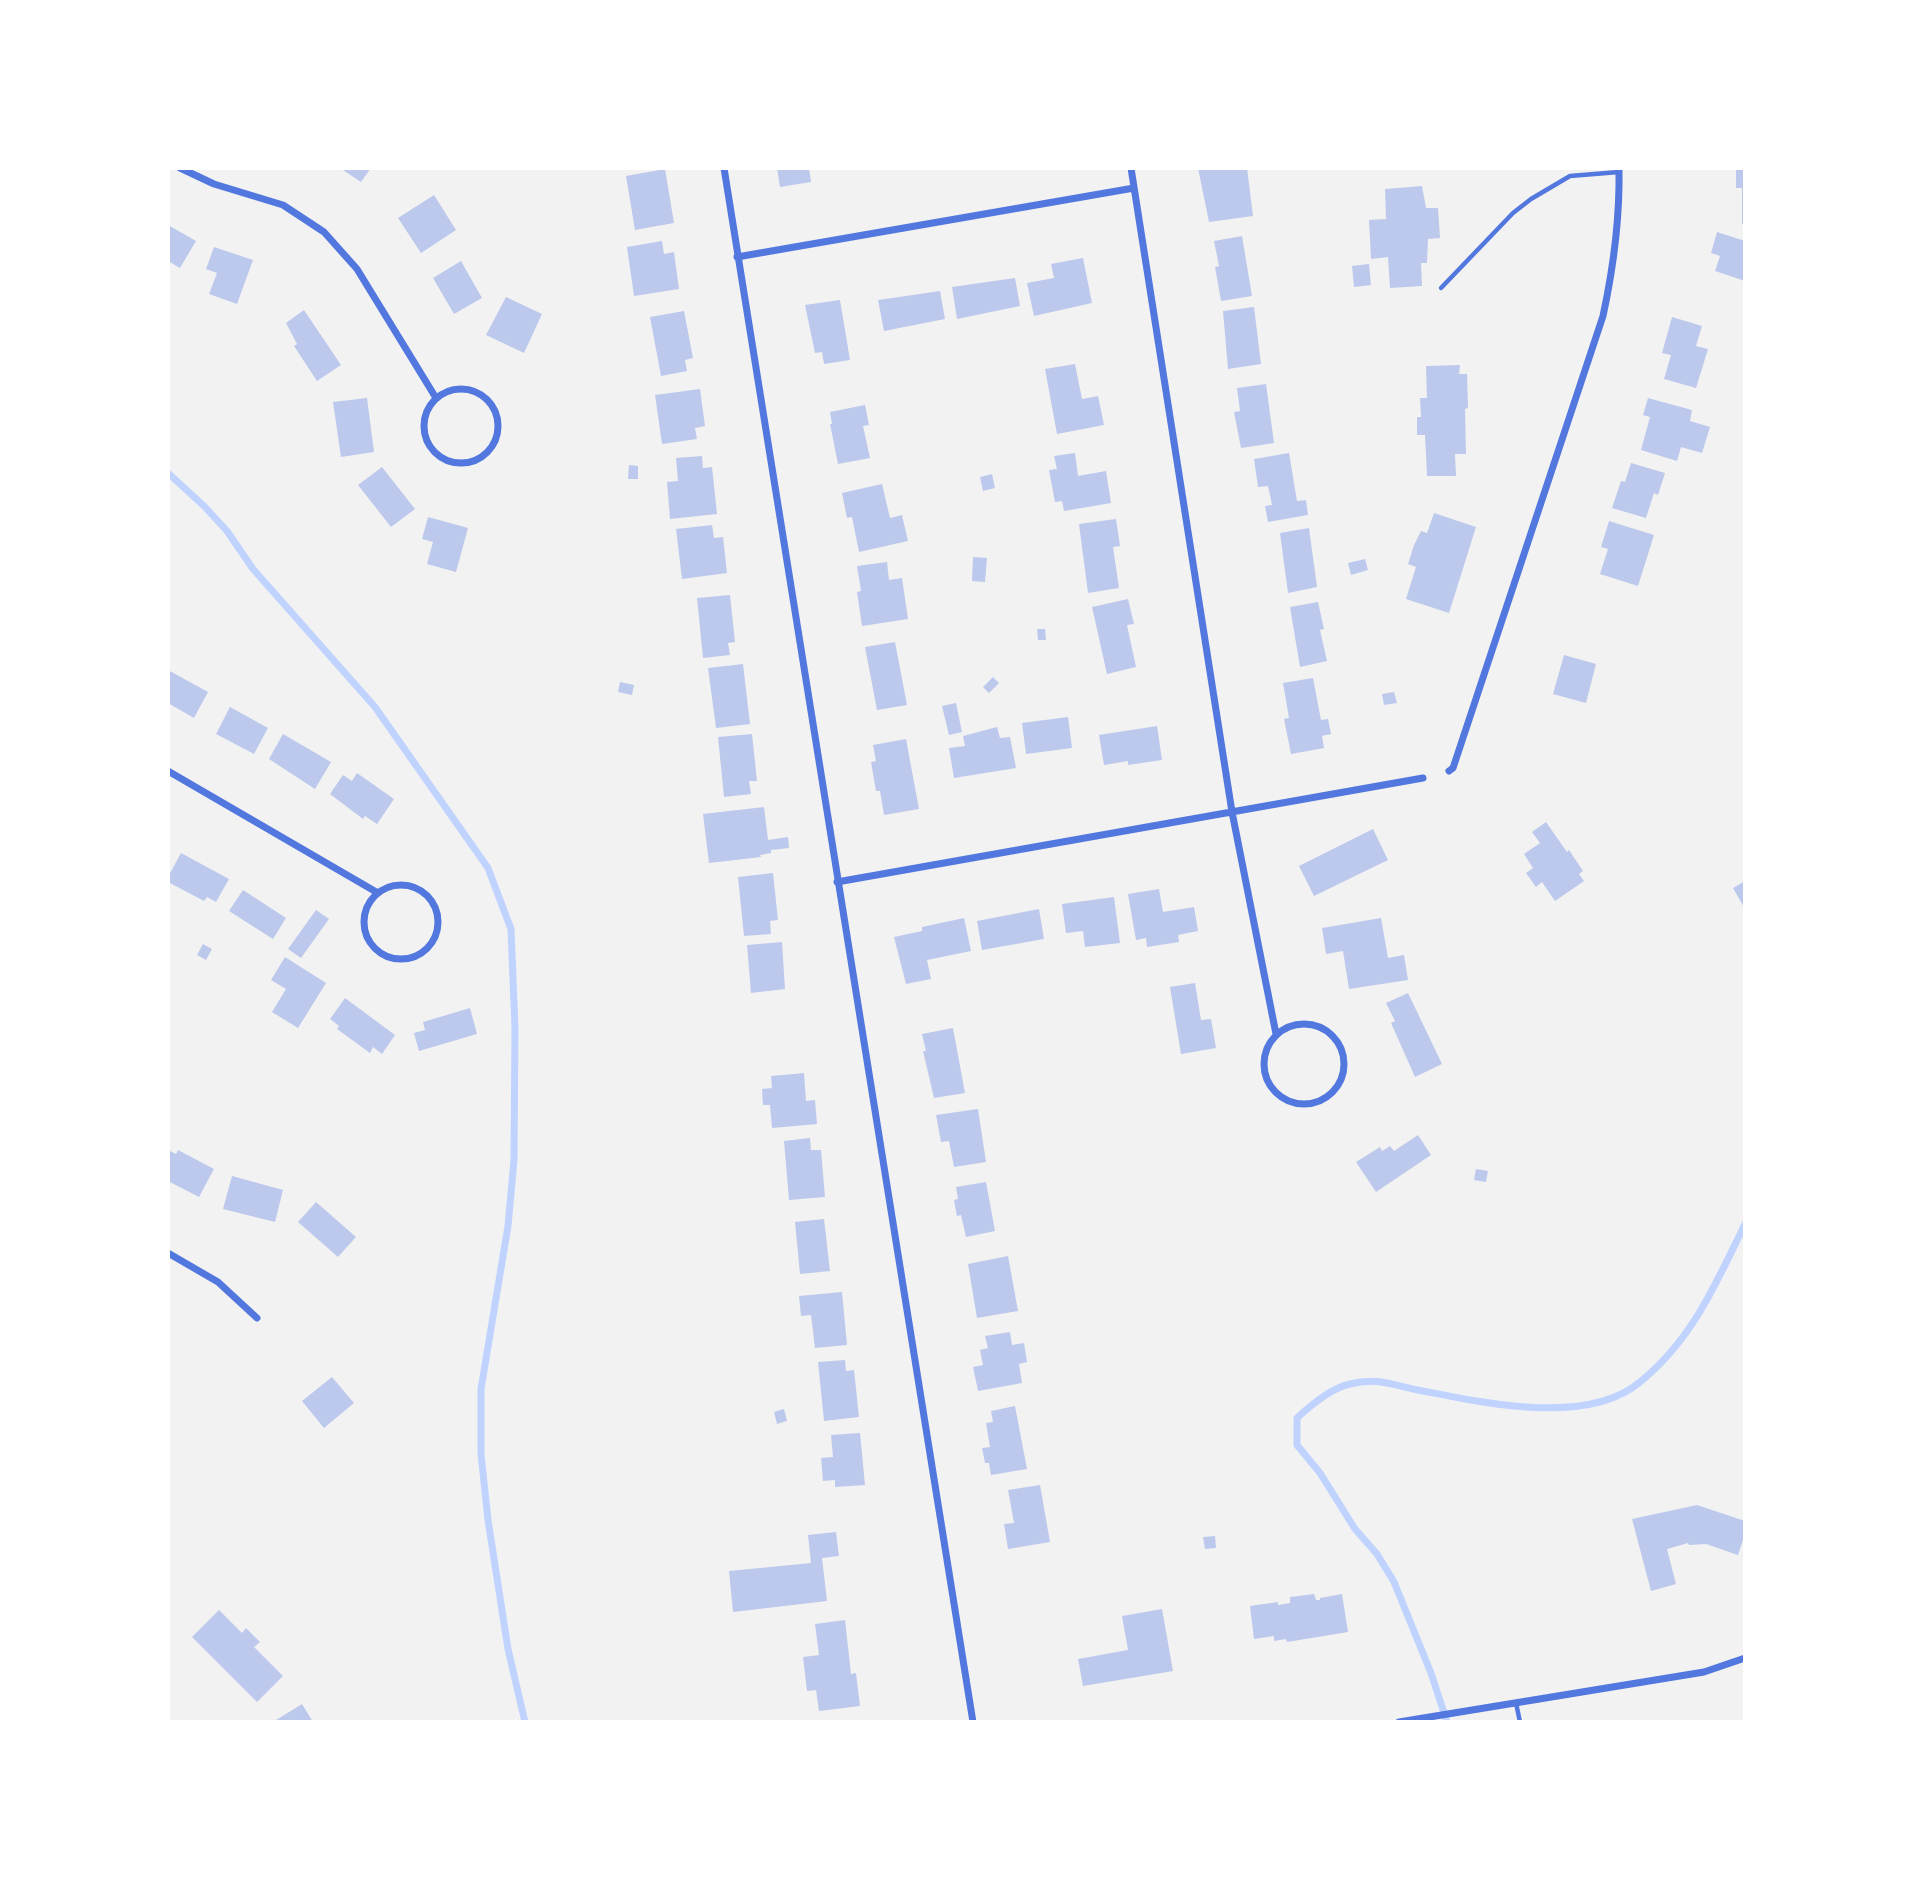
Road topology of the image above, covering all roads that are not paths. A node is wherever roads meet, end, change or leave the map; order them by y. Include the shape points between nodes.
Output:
1 (180, 168) edge
2 (724, 168) edge
3 (1131, 168) edge
4 (1619, 170) edge
5 (1134, 188) junction
6 (737, 257) junction
7 (1441, 288) dead end
8 (436, 398) junction
9 (168, 771) edge
10 (1449, 771) dead end
11 (1423, 778) dead end
12 (1232, 812) junction
13 (837, 882) junction
14 (378, 893) junction
15 (1276, 1034) junction
16 (168, 1253) edge
17 (257, 1318) dead end
18 (1745, 1658) edge
19 (1516, 1703) junction
20 (972, 1722) edge
21 (1399, 1722) edge
22 (1520, 1722) edge

1 - 8 street via 214,184 283,205 324,232 357,269
2 - 6 street
3 - 5 street
4 - 7 lane via 1570,176 1531,199
4 - 10 street via 1615,262 1603,316
5 - 6 street
5 - 12 street
6 - 13 street
8 - 8 street via 458,389 481,394 490,402 499,424 498,435 485,456 461,464 437,455 429,445 424,421
9 - 14 street
11 - 12 street
12 - 13 street
12 - 15 street
13 - 20 street
14 - 14 street via 365,913 366,937 373,947 394,959 418,956 435,938 438,926 432,902 413,887 389,887
15 - 15 street via 1264,1058 1269,1085 1279,1096 1304,1105 1330,1096 1345,1061 1335,1037 1325,1029 1299,1023
16 - 17 street via 218,1282
18 - 19 street via 1704,1672
19 - 21 street
19 - 22 lane

